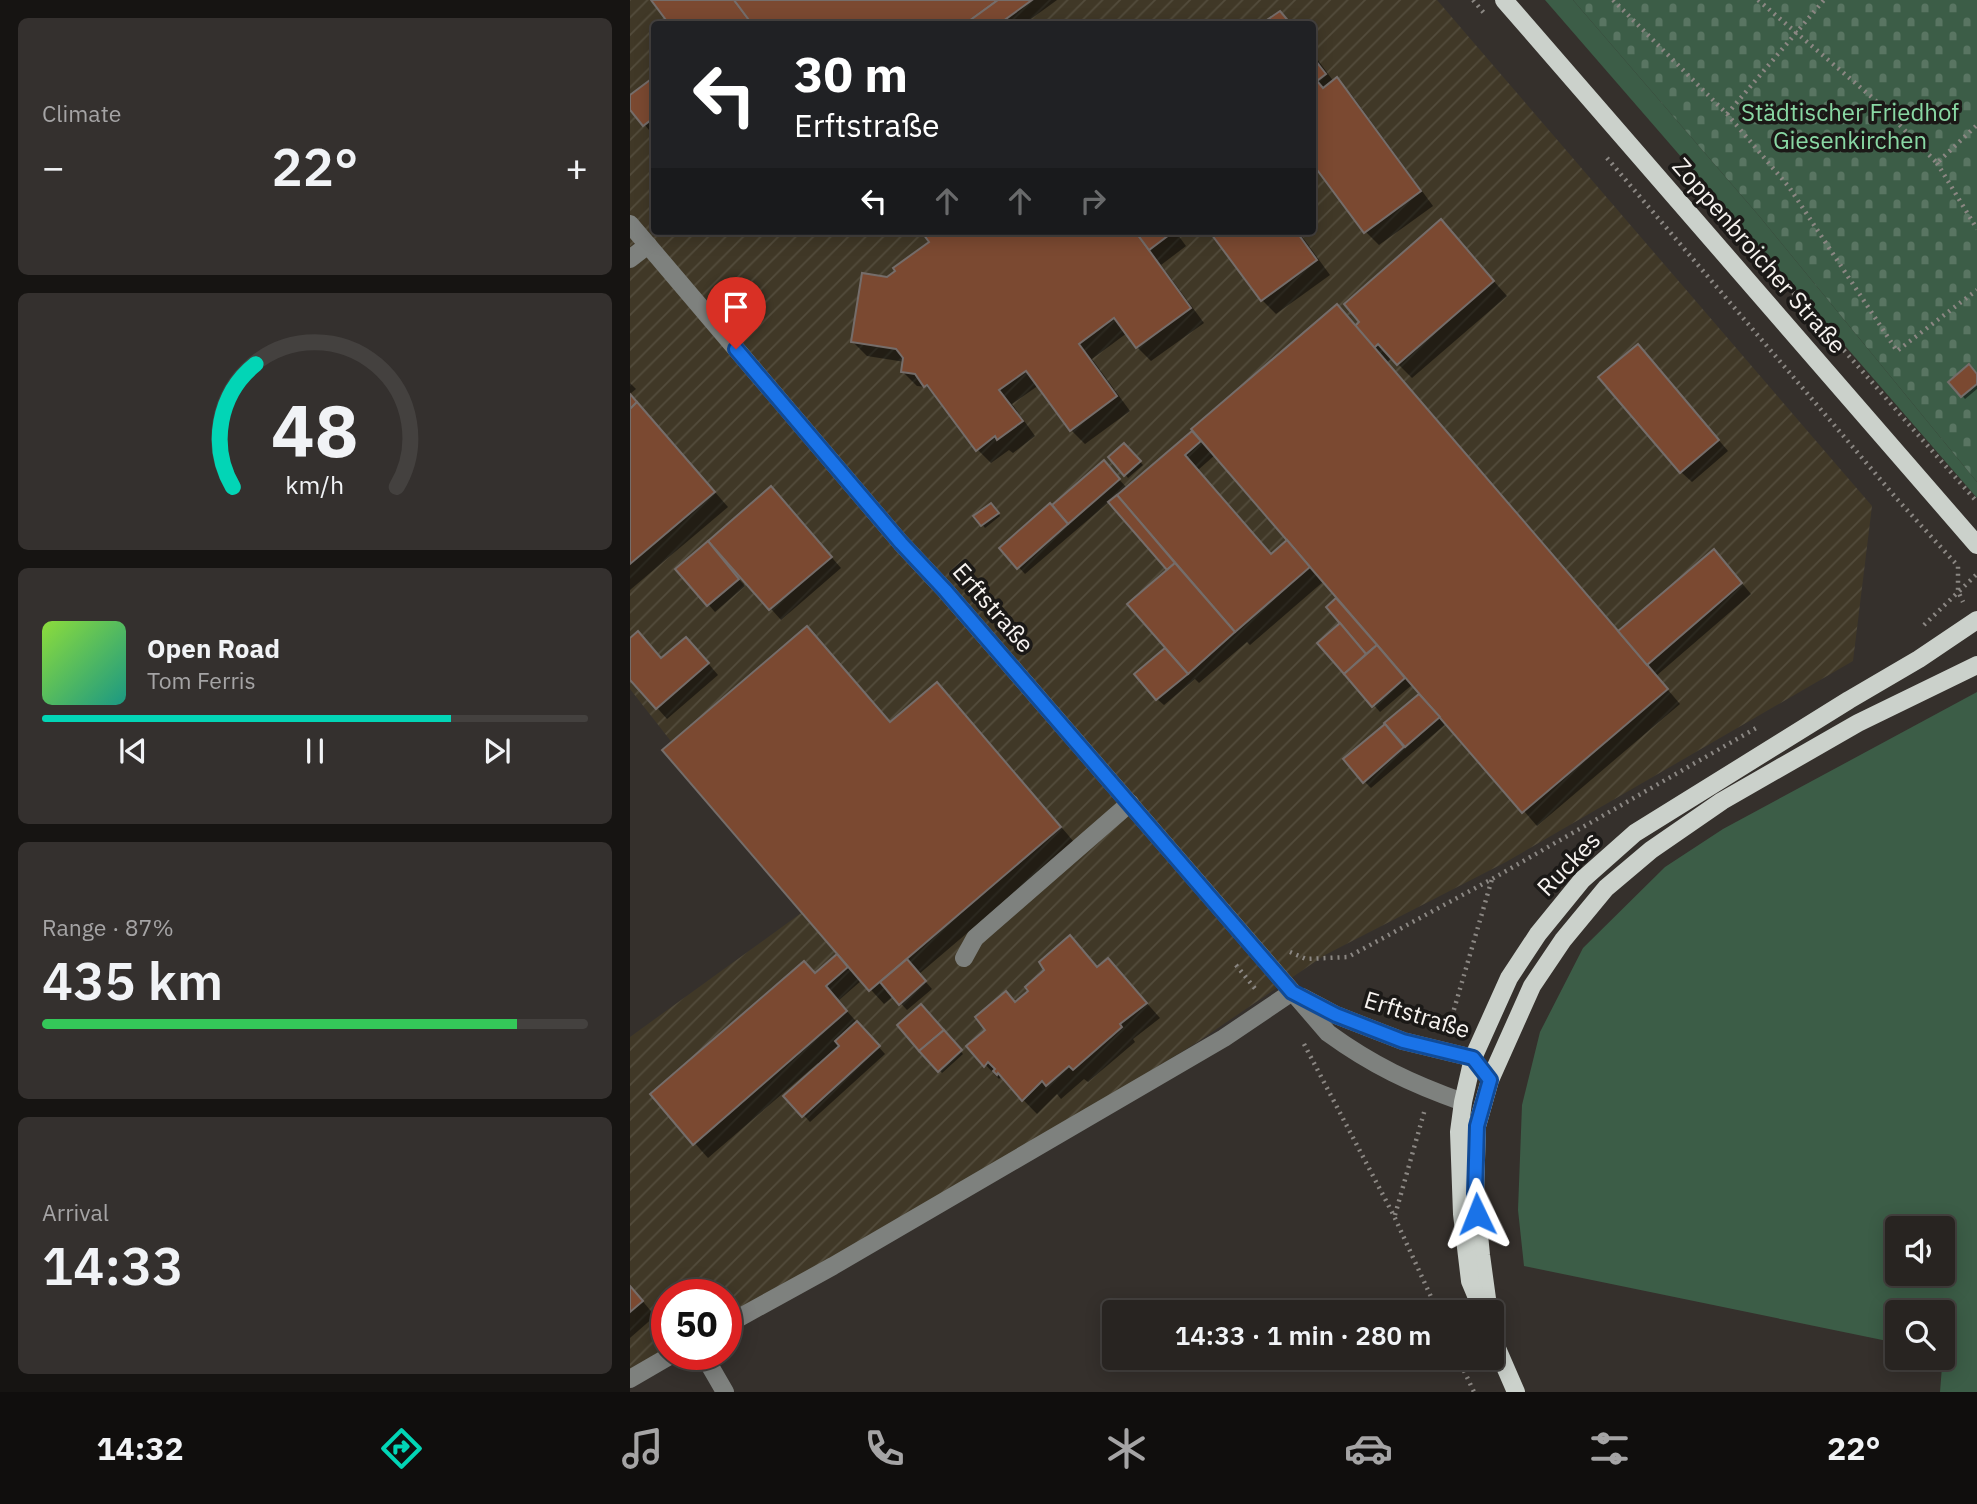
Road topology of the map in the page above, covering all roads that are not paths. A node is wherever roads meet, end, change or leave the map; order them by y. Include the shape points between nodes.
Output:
1 (1504, 0) edge
2 (630, 224) edge
3 (648, 245) junction
4 (630, 259) edge
5 (1977, 545) edge
6 (1975, 622) edge
7 (1977, 665) edge
8 (1130, 803) junction
9 (964, 958) dead end
10 (1292, 992) junction
11 (1473, 1058) junction
12 (1490, 1080) junction
13 (1463, 1102) junction
14 (1478, 1300) edge
15 (1487, 1300) edge
16 (742, 1316) edge
17 (1504, 1364) edge
18 (651, 1367) edge
19 (712, 1370) edge
20 (630, 1379) edge
21 (724, 1392) edge
22 (1516, 1392) edge

1 - 5 main road, Zoppenbroicher Straße
2 - 3 street, Erftstraße
3 - 4 street
3 - 8 street, Erftstraße
6 - 11 main road, Ruckes via 1635,833 1581,880 1538,934 1509,978
7 - 12 main road, Ruckes via 1858,723 1722,801 1615,880 1563,940 1532,986
8 - 9 street via 975,938
8 - 10 street, Erftstraße
10 - 11 street, Erftstraße via 1403,1041
10 - 13 street, Erftstraße via 1328,1033 1360,1056
10 - 16 street via 1224,1038
11 - 12 main road, Erftstraße
11 - 13 main road, Ruckes
12 - 13 main road
12 - 15 main road, Ruckes via 1477,1126 1475,1194
13 - 14 main road, Ruckes via 1459,1132 1462,1214 1470,1281
17 - 22 main road
18 - 20 street
19 - 21 street

